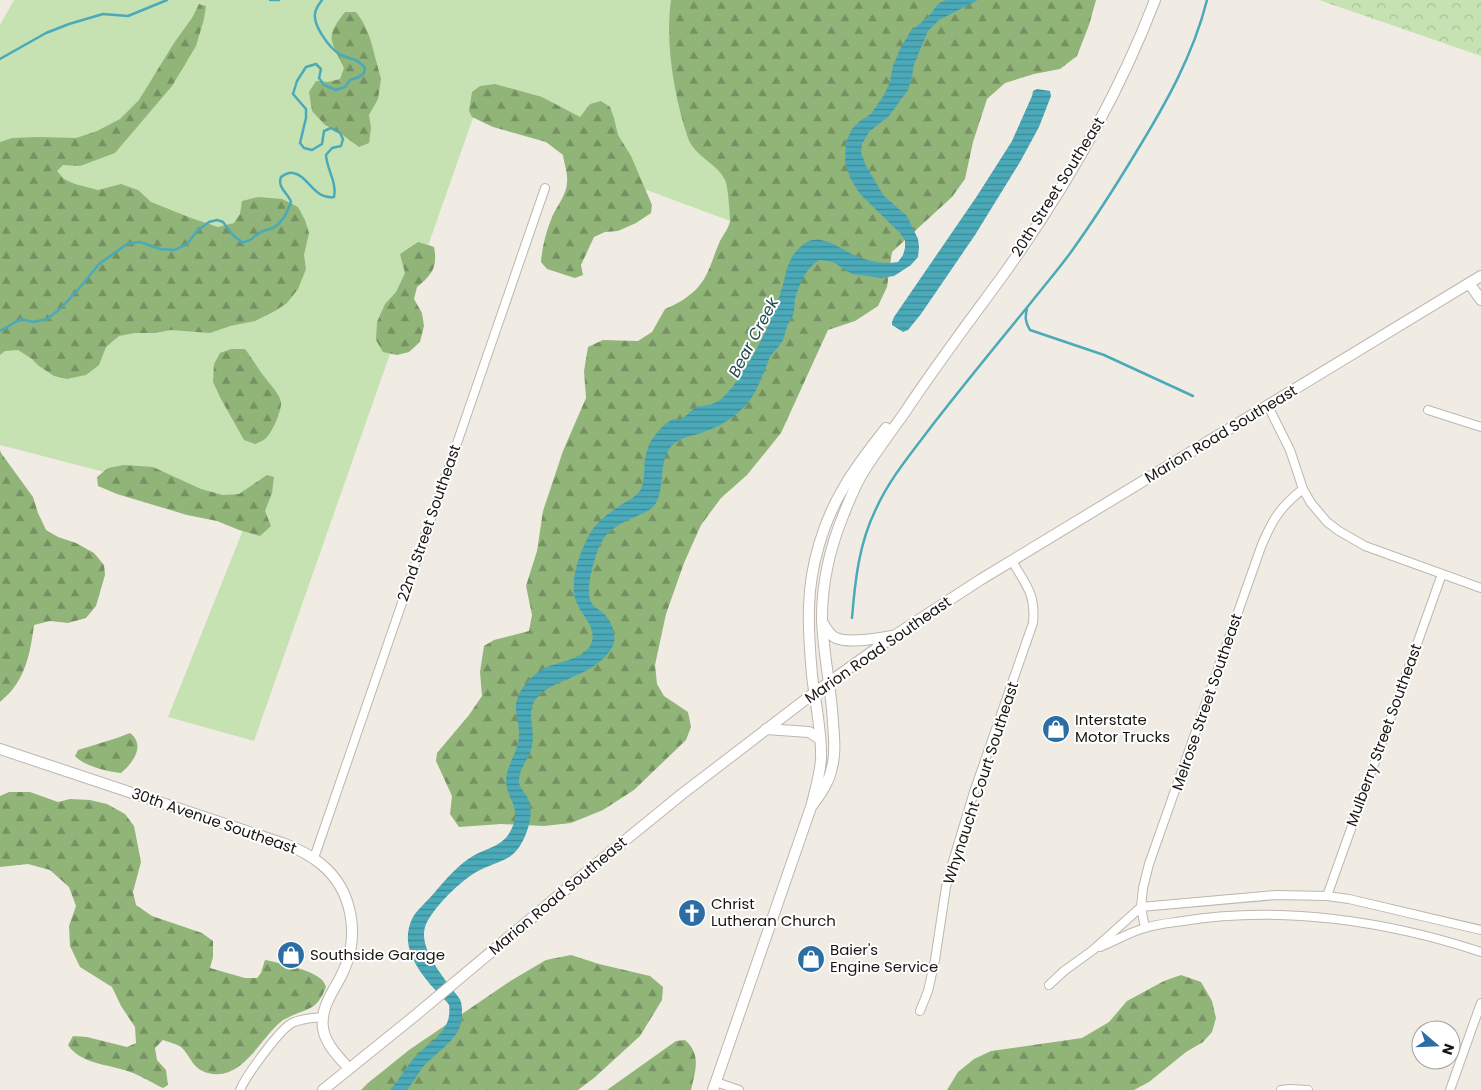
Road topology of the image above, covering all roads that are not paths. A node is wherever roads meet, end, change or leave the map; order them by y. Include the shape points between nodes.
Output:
1 (1155, 0) edge
2 (545, 188) dead end
3 (1481, 276) edge
4 (1469, 283) junction
5 (1481, 300) edge
6 (940, 361) junction
7 (1268, 406) junction
8 (1428, 410) dead end
9 (1481, 428) edge
10 (1303, 489) junction
11 (1012, 561) junction
12 (1442, 574) junction
13 (1481, 588) edge
14 (822, 623) junction
15 (894, 636) junction
16 (829, 683) junction
17 (814, 693) junction
18 (766, 729) junction
19 (820, 739) junction
20 (0, 749) edge
21 (811, 807) junction
22 (314, 858) junction
23 (1327, 896) junction
24 (1141, 907) junction
25 (1145, 928) junction
26 (1481, 930) edge
27 (1094, 950) junction
28 (1481, 952) edge
29 (1049, 984) dead end
30 (1481, 1003) edge
31 (920, 1011) dead end
32 (322, 1017) junction
33 (349, 1069) junction
34 (714, 1086) edge
35 (240, 1090) edge
36 (323, 1090) edge
37 (739, 1090) edge
38 (1281, 1090) edge
39 (1308, 1090) edge
40 (1450, 1090) edge

1 - 6 street, 20th Street Southeast via 1134,51 1073,169 1010,265
2 - 22 street, 22nd Street Southeast
3 - 4 street, Marion Road Southeast
4 - 5 street
4 - 7 street, Marion Road Southeast
6 - 14 street, 20th Street Southeast via 864,470 850,498 827,570
6 - 17 street, 20th Street Southeast via 863,458 829,516 810,591 809,640
7 - 10 street via 1290,450
7 - 11 street, Marion Road Southeast
8 - 9 street
10 - 12 street via 1320,514 1339,531 1365,546
10 - 24 street, Melrose Street Southeast via 1282,507 1266,536 1149,864
11 - 15 street, Marion Road Southeast
11 - 31 street, Whynaucht Court Southeast via 1033,597 1033,624 951,868 935,960
12 - 13 street
12 - 23 street, Mulberry Street Southeast
14 - 15 street via 838,639
14 - 16 street, 20th Street Southeast
15 - 16 street, Marion Road Southeast
16 - 17 street, Marion Road Southeast
16 - 21 street, 20th Street Southeast via 834,757 824,788
17 - 18 street, Marion Road Southeast
17 - 19 street, 20th Street Southeast
18 - 19 street via 810,732
18 - 33 street, Marion Road Southeast via 601,860
19 - 21 street, 20th Street Southeast via 820,771
20 - 22 street, 30th Avenue Southeast via 268,838
21 - 34 street, 20th Street Southeast
22 - 32 street, 30th Avenue Southeast via 330,872 342,890 350,909 352,930 348,960
23 - 24 street via 1276,895
23 - 26 street
24 - 25 street, Melrose Street Southeast
24 - 27 street
25 - 27 street
25 - 28 street via 1207,917 1274,914 1320,917 1396,929
27 - 29 street
30 - 40 street
32 - 33 street via 327,1041
32 - 35 street via 304,1019 288,1026 248,1075
33 - 36 street, Marion Road Southeast
34 - 37 street
38 - 39 street

